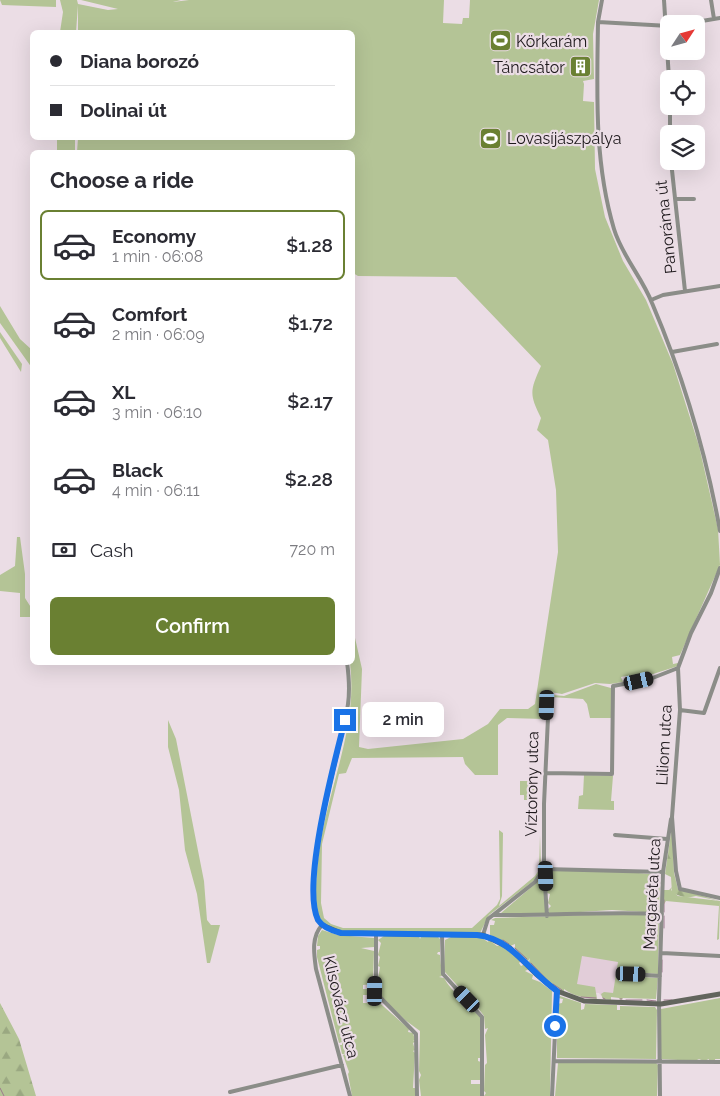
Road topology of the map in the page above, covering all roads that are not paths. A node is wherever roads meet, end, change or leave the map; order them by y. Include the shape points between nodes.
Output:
1 (602, 0) edge
2 (664, 0) edge
3 (711, 0) edge
4 (666, 15) edge
5 (720, 18) edge
6 (714, 19) junction
7 (705, 20) edge
8 (598, 22) junction
9 (660, 26) edge
10 (673, 170) edge
11 (675, 199) junction
12 (694, 199) dead end
13 (720, 286) edge
14 (685, 290) junction
15 (651, 300) junction
16 (717, 344) dead end
17 (672, 352) junction
18 (720, 531) edge
19 (720, 568) edge
20 (347, 665) edge
21 (678, 668) junction
22 (720, 668) edge
23 (549, 696) dead end
24 (680, 710) junction
25 (546, 773) junction
26 (672, 816) junction
27 (616, 835) dead end
28 (667, 839) junction
29 (544, 869) junction
30 (663, 872) junction
31 (720, 898) edge
32 (662, 914) junction
33 (494, 915) junction
34 (547, 916) junction
35 (322, 925) junction
36 (376, 934) junction
37 (442, 935) junction
38 (483, 936) junction
39 (662, 953) junction
40 (720, 956) edge
41 (631, 974) dead end
42 (660, 976) junction
43 (557, 991) junction
44 (720, 994) edge
45 (659, 1004) junction
46 (554, 1061) junction
47 (659, 1062) junction
48 (720, 1062) edge
49 (342, 1065) junction
50 (230, 1092) dead end
51 (350, 1096) edge
52 (417, 1096) edge
53 (482, 1096) edge
54 (552, 1096) edge
55 (660, 1096) edge

1 - 8 street
2 - 4 street
3 - 6 street
5 - 6 street
6 - 7 street
8 - 9 street
8 - 15 street via 600,168 614,230
10 - 11 street, Panoráma út
11 - 12 street
11 - 14 street, Panoráma út
13 - 14 street
14 - 15 street
15 - 17 street
16 - 17 street
17 - 18 street via 698,439
19 - 21 street, Liliom utca
20 - 35 street via 348,703 317,842 314,893 316,914
21 - 24 street, Liliom utca
21 - 25 street via 650,679 613,686 612,774
22 - 24 street via 704,713
23 - 25 street, Víztorony utca
24 - 26 street, Liliom utca
25 - 29 street, Víztorony utca
26 - 28 street, Margaréta utca
26 - 31 street, Liliom utca via 680,889
27 - 28 street
28 - 30 street, Margaréta utca
29 - 30 street
29 - 33 street via 535,882
29 - 34 street, Víztorony utca
30 - 32 street, Margaréta utca
32 - 34 street via 618,912
32 - 39 street, Margaréta utca
33 - 34 street
33 - 38 street via 488,919
35 - 36 street via 341,933
35 - 49 street, Klisovácz utca via 315,940 316,969
36 - 37 street
36 - 52 street via 376,993 416,1034
37 - 38 street
37 - 53 street via 443,974 482,1017
38 - 43 street via 510,948
39 - 40 street
39 - 42 street, Margaréta utca
41 - 42 street
42 - 45 street, Margaréta utca
43 - 45 street via 584,1001
43 - 46 street
44 - 45 street
45 - 47 street, Margaréta utca
46 - 47 street
46 - 54 street
47 - 48 street
47 - 55 street, Margaréta utca
49 - 50 street
49 - 51 street, Klisovácz utca

